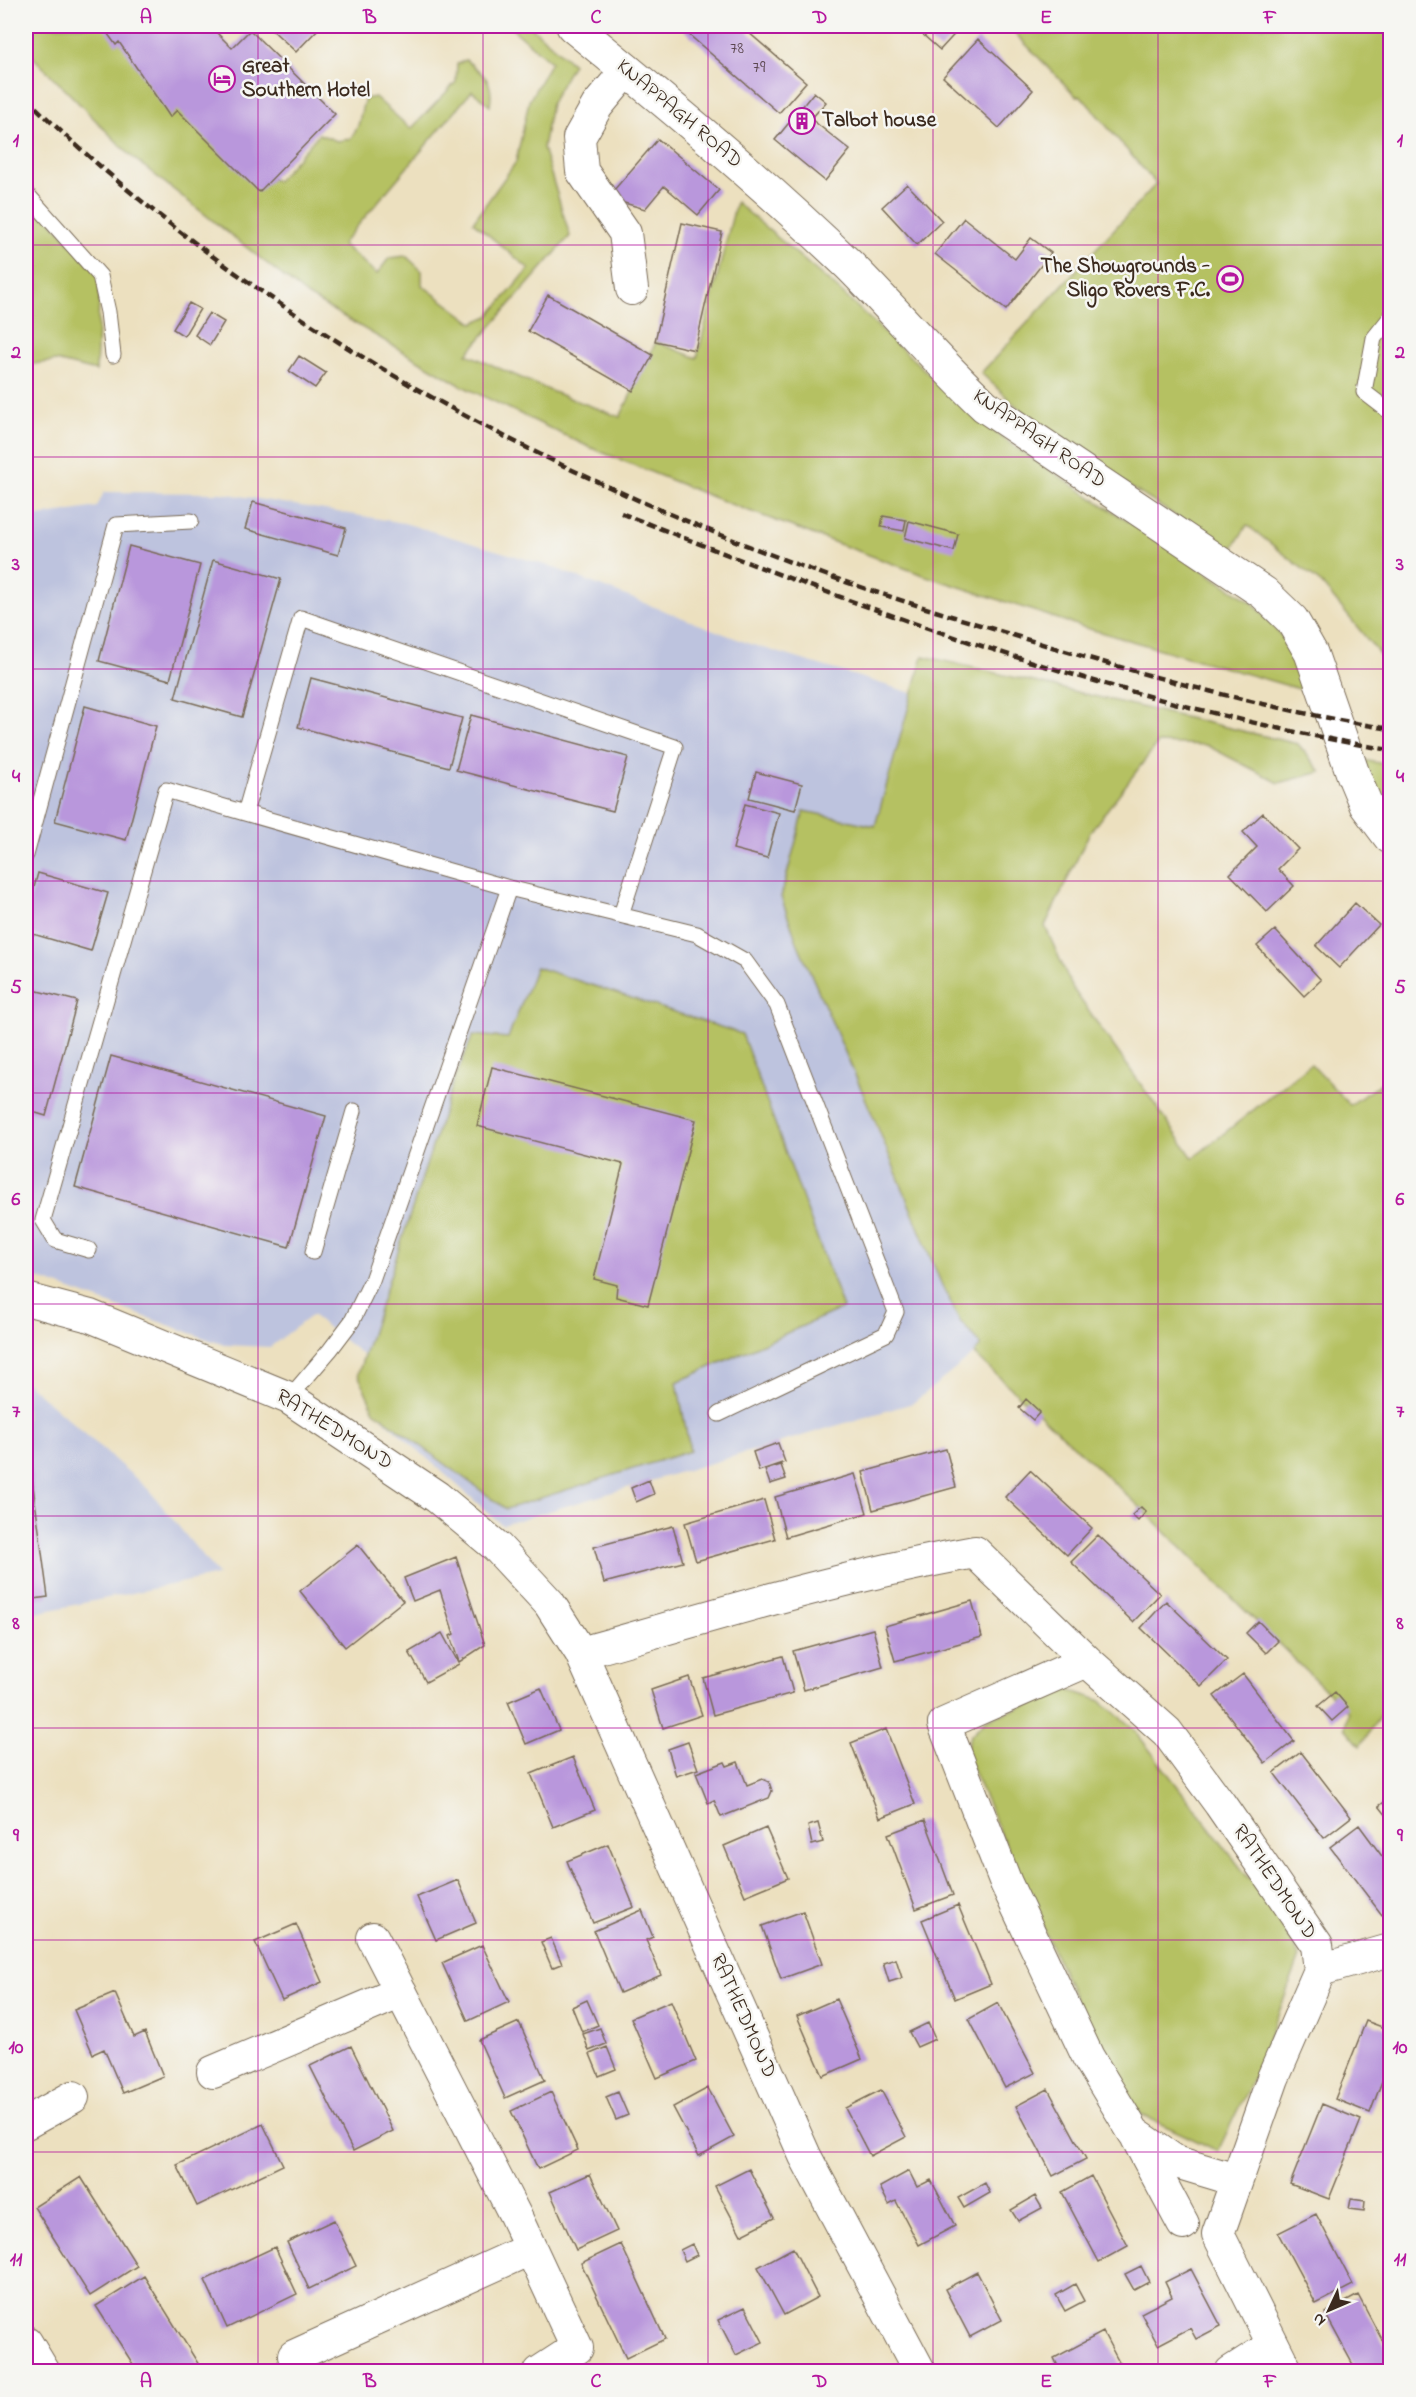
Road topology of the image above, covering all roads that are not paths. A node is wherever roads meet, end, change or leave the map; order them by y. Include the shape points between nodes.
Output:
1 (573, 26) edge
2 (627, 70) junction
3 (26, 193) edge
4 (632, 289) dead end
5 (1390, 318) edge
6 (112, 355) dead end
7 (1390, 412) edge
8 (191, 521) dead end
9 (245, 813) junction
10 (1390, 837) edge
11 (26, 855) edge
12 (509, 888) junction
13 (621, 915) junction
14 (354, 1111) dead end
15 (89, 1250) dead end
16 (313, 1251) dead end
17 (26, 1299) edge
18 (289, 1398) junction
19 (719, 1414) dead end
20 (581, 1653) junction
21 (1087, 1661) junction
22 (373, 1938) dead end
23 (1390, 1950) edge
24 (1320, 1970) junction
25 (401, 1992) junction
26 (213, 2072) dead end
27 (73, 2097) dead end
28 (26, 2123) edge
29 (1134, 2133) junction
30 (1236, 2180) junction
31 (1183, 2224) dead end
32 (530, 2249) junction
33 (26, 2342) edge
34 (294, 2356) dead end
35 (1280, 2358) edge
36 (44, 2372) edge
37 (540, 2372) edge
38 (920, 2372) edge
39 (1231, 2372) edge

1 - 2 main road, KNAPPAGH ROAD
2 - 4 street via 597,106 579,138 582,171 625,233
2 - 10 main road, KNAPPAGH ROAD via 748,171 850,266 985,406 1264,593 1292,620 1311,653 1366,805
3 - 6 lane via 100,276
5 - 7 lane via 1374,338 1364,392
8 - 11 lane via 116,525
9 - 12 lane
9 - 13 lane via 301,618 675,747
9 - 15 lane via 166,790 43,1220 55,1240
12 - 13 lane
12 - 18 lane via 372,1280 352,1321
13 - 19 lane via 697,933 746,961 777,1005 896,1312 886,1334
14 - 16 lane
17 - 18 street, RATHEDMOND via 90,1316
18 - 20 street, RATHEDMOND via 437,1497 497,1547 549,1602
20 - 21 street, RATHEDMOND via 919,1562 975,1552
20 - 38 street, RATHEDMOND via 805,2156
21 - 24 street, RATHEDMOND via 1167,1732 1317,1945
21 - 29 street via 944,1724 1006,1883 1088,2057
22 - 25 street
23 - 24 street
24 - 30 street
25 - 26 street
25 - 32 street
27 - 28 street
29 - 30 street via 1176,2162
29 - 31 street
30 - 35 street via 1218,2234
32 - 34 street
32 - 37 street via 577,2348
33 - 36 street
35 - 39 street

